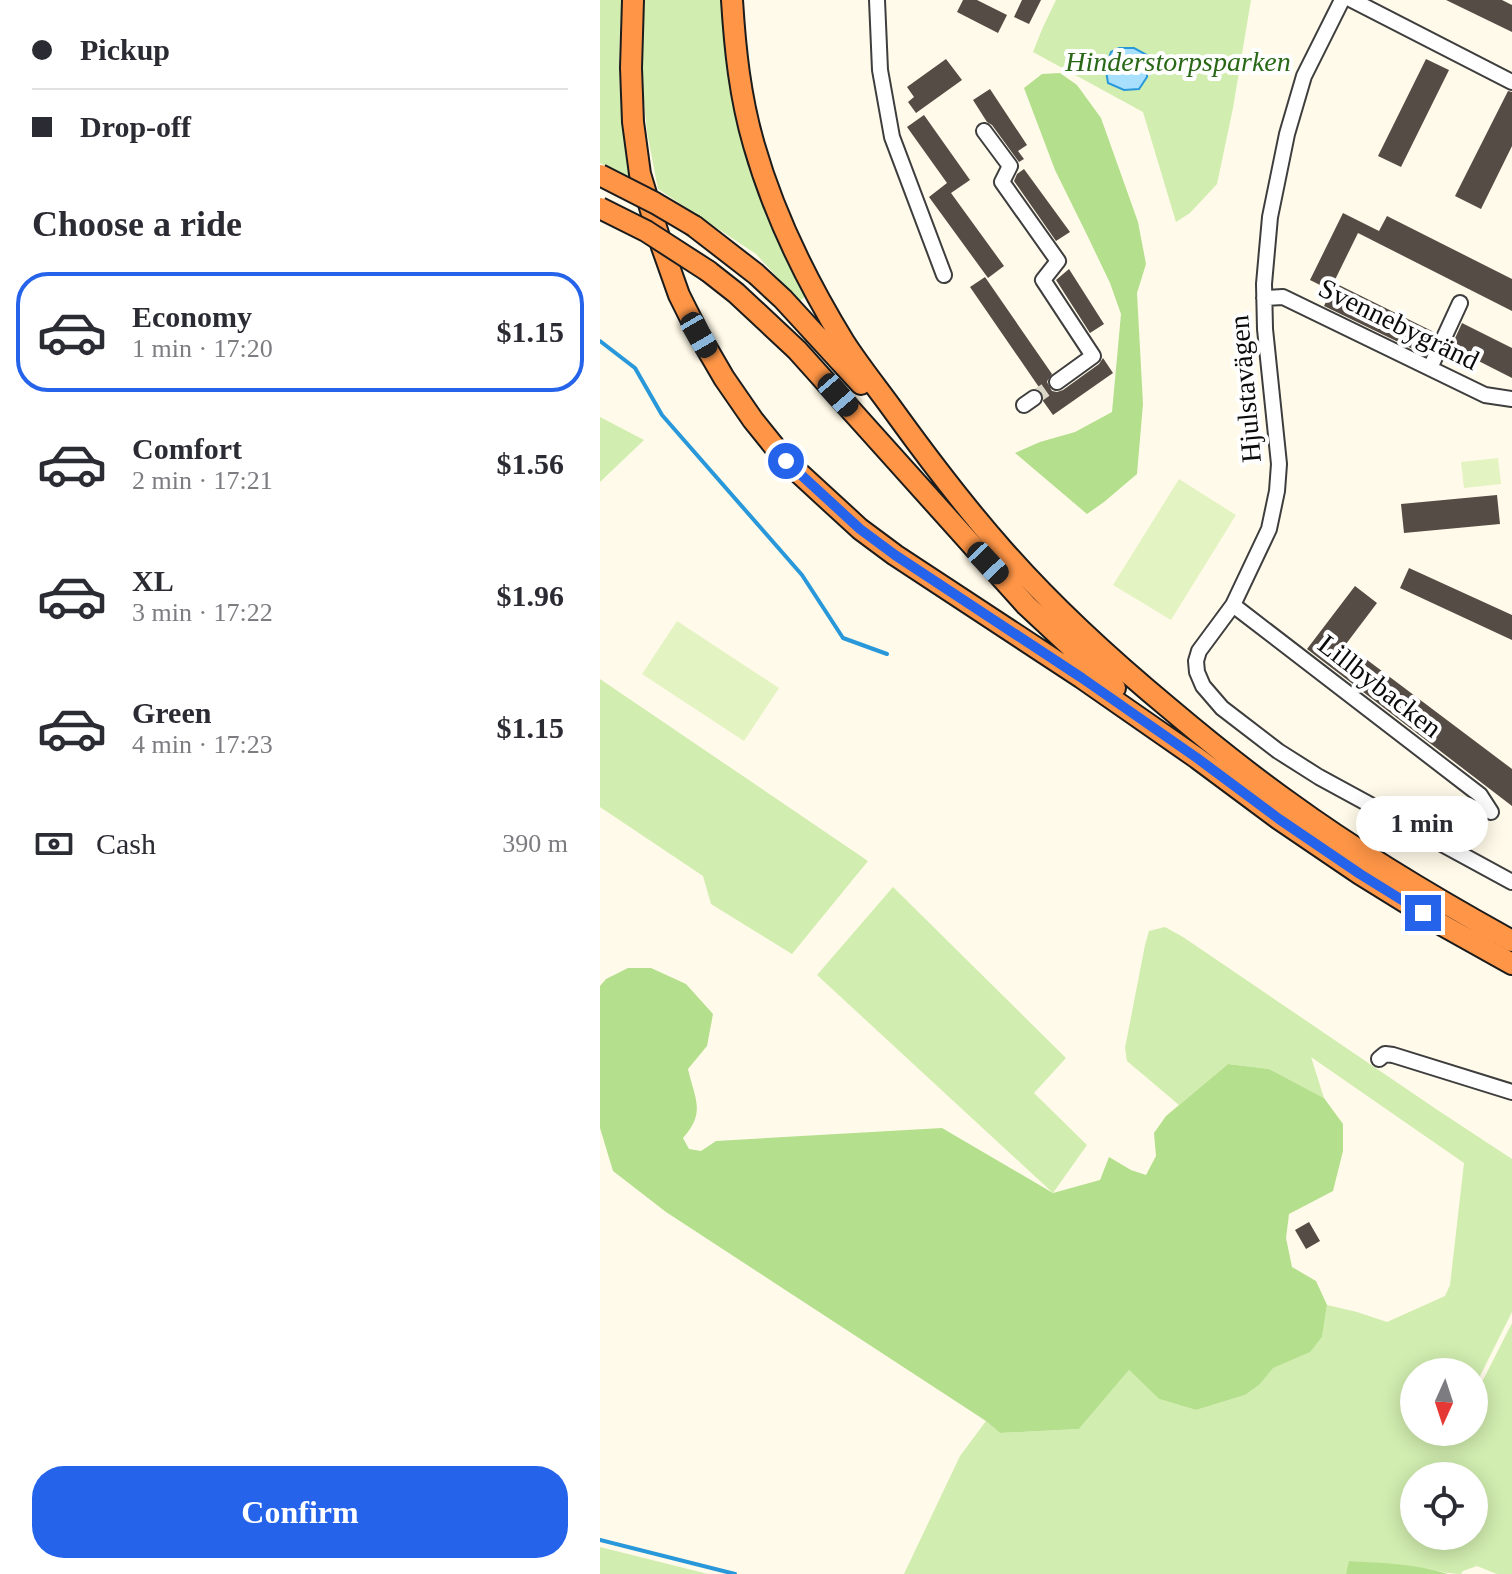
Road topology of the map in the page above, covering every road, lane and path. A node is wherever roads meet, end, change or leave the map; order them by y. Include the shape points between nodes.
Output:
1 (633, 0) edge
2 (732, 0) edge
3 (877, 0) edge
4 (1342, 0) edge
5 (1352, 0) edge
6 (1512, 82) edge
7 (984, 131) dead end
8 (600, 175) edge
9 (600, 208) edge
10 (944, 275) dead end
11 (1264, 298) junction
12 (1460, 303) dead end
13 (1430, 368) junction
14 (1057, 382) tunnel mouth
15 (1512, 399) edge
16 (926, 455) junction
17 (1233, 605) junction
18 (1197, 758) junction
19 (1491, 812) dead end
20 (1512, 882) edge
21 (1512, 941) edge
22 (1512, 964) edge
23 (1379, 1059) dead end
24 (1512, 1092) edge

1 - 18 highway via 633,122 640,174 679,295 753,420 786,461 860,529
2 - 16 highway via 739,84 754,144 792,248 846,344
3 - 10 street via 880,70 892,137
4 - 11 street, Hjulstavägen via 1304,76 1287,134 1270,217
5 - 6 street
7 - 14 street via 1010,166 1002,182 1058,261 1043,280 1093,356
8 - 16 highway, bridge via 694,226 756,274
9 - 18 highway, bridge via 646,231 736,293 797,350 1026,605
11 - 13 street, Svennebygränd via 1283,297
11 - 17 street, Hjulstavägen via 1277,491 1269,529
12 - 13 street
13 - 15 street, Svennebygränd via 1485,395
16 - 21 highway via 1002,549 1134,680 1290,803
17 - 19 street, Lillbybacken via 1480,795
17 - 20 street, Hjulstavägen via 1196,661 1203,686 1222,708 1319,777
18 - 22 highway via 1360,874
23 - 24 street via 1393,1055

